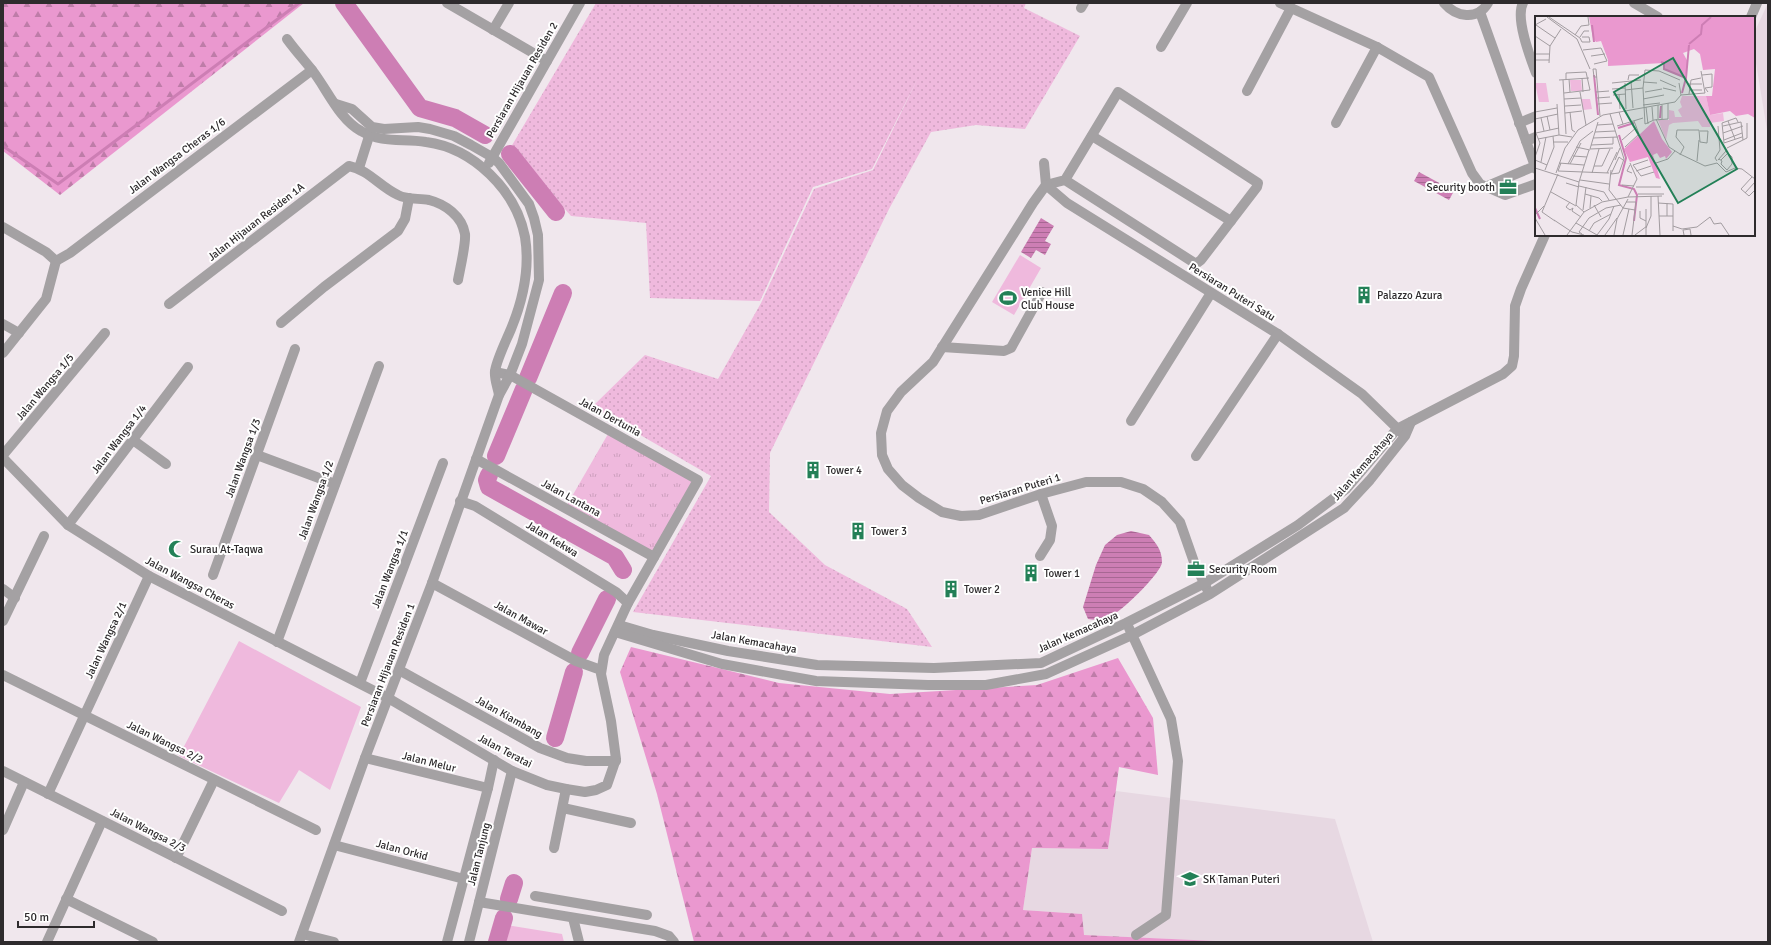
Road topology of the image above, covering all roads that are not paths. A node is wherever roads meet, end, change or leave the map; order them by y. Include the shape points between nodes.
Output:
1 (447, 3) edge
2 (509, 3) edge
3 (580, 3) edge
4 (1187, 3) edge
5 (1280, 3) edge
6 (1444, 3) edge
7 (1488, 3) edge
8 (1523, 3) edge
9 (1634, 3) edge
10 (1757, 3) edge
11 (1291, 8) junction
12 (1480, 12) junction
13 (1656, 16) edge
14 (1751, 16) edge
15 (494, 30) junction
16 (287, 39) dead end
17 (1161, 47) dead end
18 (1377, 47) junction
19 (547, 61) junction
20 (312, 70) junction
21 (1535, 70) edge
22 (1247, 91) dead end
23 (1535, 116) edge
24 (1336, 123) dead end
25 (1519, 123) junction
26 (371, 131) junction
27 (1092, 136) junction
28 (1535, 137) edge
29 (1526, 141) junction
30 (492, 157) junction
31 (1044, 162) dead end
32 (1535, 167) edge
33 (359, 168) junction
34 (485, 170) junction
35 (1065, 180) junction
36 (1535, 184) edge
37 (1046, 185) junction
38 (1485, 187) junction
39 (409, 198) junction
40 (1231, 221) junction
41 (3, 227) edge
42 (1545, 236) edge
43 (56, 261) junction
44 (525, 279) junction
45 (458, 280) dead end
46 (539, 280) junction
47 (1042, 292) dead end
48 (1211, 293) junction
49 (169, 304) dead end
50 (281, 323) dead end
51 (3, 324) edge
52 (19, 333) junction
53 (105, 333) dead end
54 (1278, 334) junction
55 (942, 347) junction
56 (295, 349) dead end
57 (3, 352) edge
58 (379, 366) dead end
59 (188, 367) dead end
60 (495, 372) junction
61 (510, 375) junction
62 (499, 395) junction
63 (1131, 421) dead end
64 (1411, 422) junction
65 (1397, 429) junction
66 (1405, 436) junction
67 (133, 440) junction
68 (3, 455) edge
69 (257, 455) junction
70 (1196, 456) dead end
71 (3, 458) edge
72 (476, 459) junction
73 (443, 462) dead end
74 (166, 464) dead end
75 (698, 480) joint
76 (335, 484) junction
77 (1041, 494) junction
78 (460, 501) junction
79 (68, 525) junction
80 (44, 536) dead end
81 (1040, 556) dead end
82 (654, 557) junction
83 (213, 575) dead end
84 (149, 576) junction
85 (432, 583) junction
86 (1203, 584) junction
87 (3, 589) edge
88 (1210, 594) junction
89 (15, 598) junction
90 (628, 603) junction
91 (3, 621) edge
92 (1126, 623) junction
93 (617, 629) junction
94 (1132, 634) junction
95 (277, 642) junction
96 (399, 670) junction
97 (601, 670) junction
98 (3, 675) edge
99 (360, 683) junction
100 (388, 698) junction
101 (84, 715) junction
102 (365, 758) junction
103 (494, 760) junction
104 (616, 761) junction
105 (3, 771) edge
106 (512, 771) junction
107 (214, 780) junction
108 (24, 782) junction
109 (488, 788) junction
110 (566, 789) junction
111 (48, 794) junction
112 (563, 808) junction
113 (102, 821) junction
114 (631, 823) dead end
115 (3, 830) edge
116 (316, 830) dead end
117 (334, 845) junction
118 (554, 848) dead end
119 (176, 858) junction
120 (464, 879) junction
121 (535, 896) dead end
122 (66, 899) junction
123 (479, 902) junction
124 (282, 910) dead end
125 (647, 915) dead end
126 (573, 918) junction
127 (1136, 935) dead end
128 (300, 938) edge
129 (46, 942) edge
130 (152, 942) edge
131 (334, 942) edge
132 (447, 942) edge
133 (469, 942) edge
134 (579, 942) edge
135 (674, 942) edge

1 - 15 street
2 - 15 street
3 - 19 street, Persiaran Hijauan Residen 2
4 - 17 street
5 - 11 street
6 - 12 street via 1464,16
7 - 12 street
8 - 21 street via 1520,13 1526,47
9 - 13 street
10 - 14 street
11 - 18 street
11 - 22 street
12 - 25 street
15 - 19 street
16 - 20 street, Persiaran Hijauan Residen 1
18 - 24 street
18 - 38 street via 1429,77 1472,173
19 - 30 street, Persiaran Hijauan Residen 2
20 - 26 street, Persiaran Hijauan Residen 1 via 343,114 360,130
20 - 43 street, Jalan Wangsa Cheras 1/6
23 - 25 street
25 - 29 street
26 - 30 street, Persiaran Hijauan Residen 1 via 430,129 454,136
26 - 33 street
26 - 34 street, Persiaran Hijauan Residen 1 via 387,141 427,142 444,146 464,155
27 - 35 street
27 - 40 street
27 - 40 street via 1118,92 1258,183
28 - 29 street
29 - 32 street
30 - 34 street, Persiaran Hijauan Residen 2
30 - 46 street, Persiaran Hijauan Residen 1 via 520,191 534,218 538,235
31 - 37 street
32 - 38 street
33 - 39 street via 396,194
33 - 49 street, Jalan Hijauan Residen 1A via 349,166
34 - 44 street, Persiaran Hijauan Residen 1 via 510,201 520,224 524,237
35 - 37 street
35 - 40 street via 1197,263
36 - 38 street via 1504,195
37 - 48 street, Persiaran Puteri Satu via 1067,203
37 - 55 street, Persiaran Puteri 1
39 - 45 street via 444,205 458,218 465,234
39 - 50 street via 405,219 398,231
41 - 43 street via 46,252
42 - 64 street, Jalan Kemacahaya via 1515,306 1512,366 1503,374
43 - 52 street via 46,299
44 - 46 street
44 - 60 street, Persiaran Hijauan Residen 1 via 514,320
46 - 61 street, Persiaran Hijauan Residen 1 via 527,328
47 - 55 street via 1011,348 1004,351
48 - 54 street, Persiaran Puteri Satu
48 - 63 street
51 - 52 street
52 - 57 street
53 - 68 street, Jalan Wangsa 1/5
54 - 65 street, Persiaran Puteri Satu via 1362,394
54 - 70 street
55 - 77 street, Persiaran Puteri 1 via 933,362 901,392 887,411 881,433 882,455 888,469 902,485 919,498 942,512 961,516 980,515
56 - 69 street, Jalan Wangsa 1/3
58 - 76 street, Jalan Wangsa 1/2
59 - 67 street, Jalan Wangsa 1/4
60 - 61 street, Jalan Dertunia
60 - 62 street, Persiaran Hijauan Residen 1
61 - 62 street, Persiaran Hijauan Residen 1
61 - 75 street, Jalan Dertunia
62 - 72 street, Persiaran Hijauan Residen 1
64 - 65 street, Jalan Kemacahaya
64 - 66 street, Jalan Kemacahaya
65 - 66 street, Persiaran Puteri Satu
65 - 86 street, Jalan Kemacahaya via 1346,489 1298,525
66 - 88 street, Jalan Kemacahaya via 1344,508
67 - 74 street
67 - 79 street, Jalan Wangsa 1/4
69 - 76 street
69 - 83 street, Jalan Wangsa 1/3
71 - 79 street, Jalan Wangsa Cheras
72 - 78 street, Persiaran Hijauan Residen 1
72 - 82 street, Jalan Lantana
73 - 99 street, Jalan Wangsa 1/1
75 - 82 street, Jalan Teratai
76 - 95 street, Jalan Wangsa 1/2
77 - 81 street via 1052,526 1050,540
77 - 86 street, Persiaran Puteri 1 via 1086,482 1121,482 1143,490 1162,502 1180,522
78 - 85 street, Persiaran Hijauan Residen 1
78 - 90 street, Jalan Kekwa via 475,506 616,592
79 - 84 street, Jalan Wangsa Cheras
80 - 89 street
82 - 90 street, Jalan Teratai
84 - 95 street, Jalan Wangsa Cheras
84 - 101 street, Jalan Wangsa 2/1
85 - 96 street, Persiaran Hijauan Residen 1
85 - 97 street, Jalan Mawar via 576,661
86 - 88 street, Persiaran Puteri 1
86 - 92 street, Jalan Kemacahaya
87 - 89 street
88 - 94 street, Jalan Kemacahaya
89 - 91 street
90 - 93 street, Jalan Teratai
92 - 93 street, Jalan Kemacahaya via 1041,663 934,668 817,665
92 - 94 street
93 - 94 street, Jalan Kemacahaya via 722,664 816,681 986,685 1046,674
93 - 97 street, Jalan Teratai via 604,655
94 - 127 street via 1171,719 1178,761 1166,915
95 - 99 street, Jalan Wangsa Cheras
96 - 100 street, Persiaran Hijauan Residen 1
96 - 104 street, Jalan Kiambang via 540,748 567,758
97 - 104 street, Jalan Teratai
98 - 101 street, Jalan Wangsa 2/2
99 - 100 street, Jalan Wangsa Cheras
100 - 102 street, Persiaran Hijauan Residen 1
100 - 103 street, Jalan Teratai
101 - 107 street, Jalan Wangsa 2/2
101 - 111 street, Jalan Wangsa 2/1
102 - 109 street, Jalan Melur
102 - 117 street, Persiaran Hijauan Residen 1
103 - 106 street, Jalan Teratai
103 - 109 street
104 - 110 street, Jalan Teratai via 607,785 585,792
105 - 108 street, Jalan Wangsa 2/3
106 - 110 street, Jalan Teratai via 547,785
106 - 123 street, Jalan Tanjung
107 - 116 street, Jalan Wangsa 2/2
107 - 119 street
108 - 111 street, Jalan Wangsa 2/3
108 - 115 street
109 - 120 street
110 - 112 street
111 - 113 street, Jalan Wangsa 2/3
112 - 114 street
112 - 118 street
113 - 119 street, Jalan Wangsa 2/3
113 - 122 street
117 - 120 street, Jalan Orkid
117 - 128 street, Persiaran Hijauan Residen 1
119 - 124 street, Jalan Wangsa 2/3
120 - 132 street
121 - 125 street
122 - 129 street
122 - 130 street
123 - 126 street
123 - 133 street, Jalan Tanjung
126 - 134 street
126 - 135 street via 663,933
128 - 131 street

